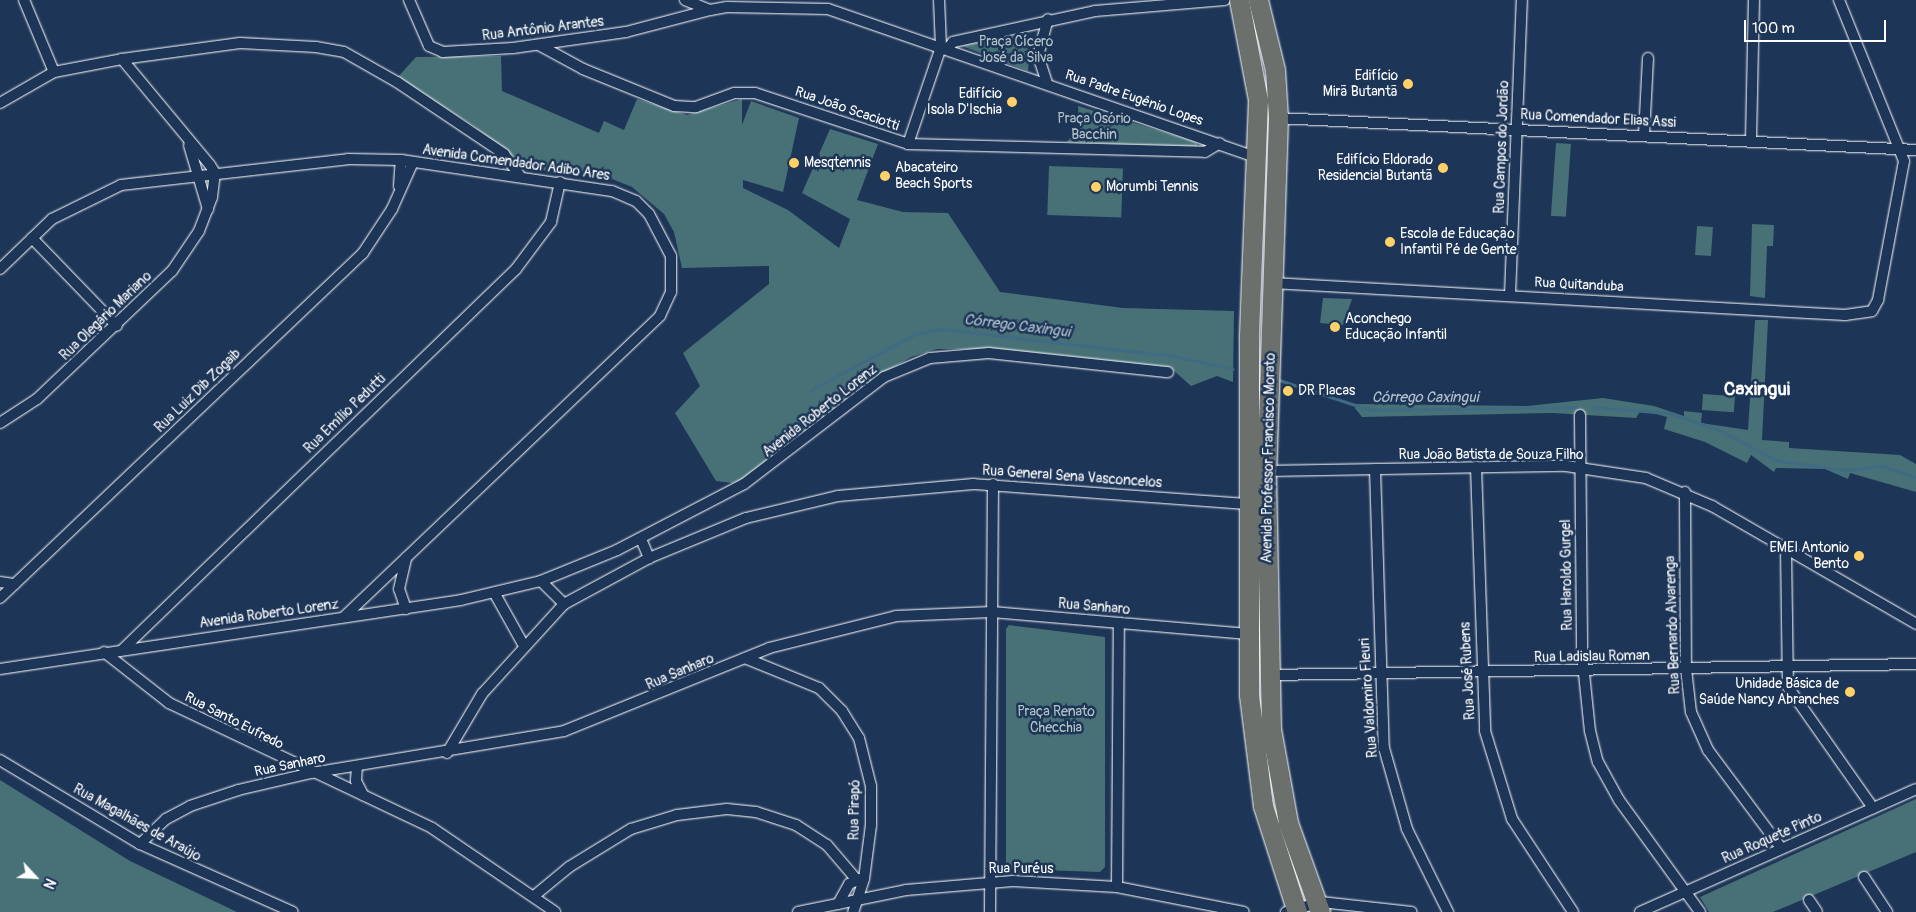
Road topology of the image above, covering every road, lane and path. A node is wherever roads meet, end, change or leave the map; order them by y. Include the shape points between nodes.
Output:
1 (24, 0) edge
2 (409, 0) edge
3 (685, 0) edge
4 (939, 0) edge
5 (1225, 0) edge
6 (1239, 0) edge
7 (1258, 0) edge
8 (1522, 0) edge
9 (1754, 0) edge
10 (1839, 0) edge
11 (710, 10) junction
12 (1048, 19) junction
13 (1031, 24) junction
14 (539, 45) junction
15 (944, 48) junction
16 (1648, 58) dead end
17 (122, 59) junction
18 (54, 72) junction
19 (1032, 78) junction
20 (1047, 83) junction
21 (0, 103) edge
22 (1278, 118) junction
23 (1517, 128) junction
24 (1644, 135) junction
25 (1751, 140) junction
26 (1220, 143) junction
27 (908, 144) junction
28 (189, 145) junction
29 (1900, 150) junction
30 (1916, 150) edge
31 (1256, 157) junction
32 (401, 160) junction
33 (413, 162) junction
34 (214, 173) junction
35 (196, 175) junction
36 (520, 176) junction
37 (560, 182) junction
38 (399, 192) junction
39 (208, 208) junction
40 (32, 238) junction
41 (0, 268) edge
42 (1272, 283) junction
43 (1510, 295) junction
44 (117, 326) junction
45 (1168, 372) dead end
46 (1580, 415) dead end
47 (0, 423) edge
48 (1578, 466) junction
49 (1476, 467) junction
50 (1375, 469) junction
51 (1266, 471) junction
52 (994, 484) junction
53 (1685, 492) junction
54 (1248, 504) junction
55 (641, 538) junction
56 (1786, 548) junction
57 (407, 558) junction
58 (649, 558) junction
59 (541, 581) junction
60 (0, 582) edge
61 (15, 584) junction
62 (495, 594) junction
63 (0, 598) edge
64 (564, 604) junction
65 (406, 609) junction
66 (992, 612) junction
67 (344, 617) junction
68 (1119, 623) junction
69 (1916, 624) edge
70 (1248, 634) junction
71 (523, 644) junction
72 (122, 650) junction
73 (104, 652) junction
74 (745, 658) junction
75 (1916, 664) edge
76 (1785, 668) junction
77 (0, 669) edge
78 (1686, 669) junction
79 (1583, 671) junction
80 (1480, 673) junction
81 (1380, 674) junction
82 (1269, 675) junction
83 (447, 753) junction
84 (0, 760) edge
85 (357, 766) junction
86 (311, 773) junction
87 (1916, 789) edge
88 (363, 795) junction
89 (1873, 808) junction
90 (140, 844) junction
91 (1781, 848) junction
92 (1864, 877) dead end
93 (860, 879) junction
94 (993, 882) junction
95 (1117, 887) junction
96 (1684, 892) junction
97 (534, 896) junction
98 (859, 900) junction
99 (1809, 900) dead end
100 (838, 904) junction
101 (1318, 907) edge
102 (1364, 907) junction
103 (1293, 910) edge
104 (293, 912) edge
105 (555, 912) edge
106 (798, 912) edge
107 (853, 912) edge
108 (990, 912) edge
109 (1244, 912) edge
110 (1352, 912) edge
111 (1411, 912) edge
112 (1448, 912) edge
113 (1573, 912) edge
114 (1640, 912) edge
115 (1700, 912) edge
116 (1817, 912) edge
117 (1887, 912) edge

1 - 18 street
2 - 14 street, Rua Antônio Arantes via 427,42 436,51
3 - 11 street, Rua Padre Eugênio Lopes
4 - 15 street
5 - 12 street via 1153,4
6 - 31 highway, Avenida Professor Francisco Morato via 1256,84
7 - 22 highway, Avenida Professor Francisco Morato via 1273,61
8 - 23 street, Rua Campos do Jordão
9 - 25 street
10 - 29 street
11 - 14 street, Rua Antônio Arantes via 626,32
11 - 15 street, Rua Padre Eugênio Lopes via 818,6
12 - 13 street
12 - 20 street via 1038,56
13 - 15 street via 953,42
13 - 19 street via 1035,32
14 - 27 street, Rua João Scaciotti via 583,69 674,106 696,107 741,92 755,93
15 - 19 street, Rua Padre Eugênio Lopes
15 - 27 street
16 - 24 street
17 - 18 street
17 - 28 street
17 - 36 street via 240,43 277,42 344,52 479,136 504,154
18 - 21 street
19 - 20 street, Rua Padre Eugênio Lopes
20 - 26 street, Rua Padre Eugênio Lopes
22 - 23 street, Rua Comendador Elias Assi
22 - 42 highway, Avenida Professor Francisco Morato
23 - 24 street, Rua Comendador Elias Assi
23 - 43 street, Rua Campos do Jordão
24 - 25 street, Rua Comendador Elias Assi
25 - 29 street, Rua Comendador Elias Assi
26 - 27 street, Rua João Scaciotti via 1205,152
26 - 31 street, Rua Padre Eugênio Lopes
28 - 34 street
28 - 35 street
29 - 30 street, Rua Comendador Elias Assi
29 - 43 street, Rua Quitanduba via 1904,160 1878,300 1864,314
31 - 54 highway, Avenida Professor Francisco Morato
32 - 33 street, Avenida Comendador Adibo Ares
32 - 34 street, Avenida Comendador Adibo Ares via 348,159
32 - 38 street, Rua Luiz Dib Zogaib
33 - 36 street, Avenida Comendador Adibo Ares
33 - 38 street, Rua Luiz Dib Zogaib
34 - 35 street, Avenida Comendador Adibo Ares
34 - 39 street, Rua Olegário Mariano
35 - 39 street
35 - 40 street, Avenida Comendador Adibo Ares via 150,179 95,195 64,211
36 - 37 street, Avenida Comendador Adibo Ares
37 - 57 street, Avenida Comendador Adibo Ares via 624,195 649,214 671,256 668,302 643,334
37 - 72 street, Rua Emílio Pedutti via 551,222 516,269
38 - 61 street, Rua Luiz Dib Zogaib via 363,253
39 - 44 street, Rua Olegário Mariano via 172,271
40 - 41 street, Avenida Comendador Adibo Ares
40 - 44 street
42 - 43 street, Rua Quitanduba
42 - 51 highway, Avenida Professor Francisco Morato
44 - 47 street, Rua Olegário Mariano via 37,399
45 - 55 street, Avenida Roberto Lorenz via 961,353 907,365 860,394 761,474
46 - 48 street, Rua Haroldo Gurgel
48 - 49 street, Rua João Batista de Souza Filho
48 - 53 street, Rua João Batista de Souza Filho via 1646,478
48 - 79 street, Rua Haroldo Gurgel
49 - 50 street, Rua João Batista de Souza Filho
49 - 80 street, Rua José Rubens
50 - 51 street, Rua João Batista de Souza Filho
50 - 81 street, Rua Valdomiro Fleuri
51 - 82 highway, Avenida Professor Francisco Morato
52 - 54 street, Rua General Sena Vasconcelos
52 - 58 street, Rua General Sena Vasconcelos via 838,496 746,518
52 - 66 street
53 - 56 street, Rua João Batista de Souza Filho
53 - 78 street, Rua Bernardo Alvarenga
54 - 70 highway, Avenida Professor Francisco Morato
55 - 58 street
55 - 59 street, Avenida Roberto Lorenz
56 - 69 street, Rua João Batista de Souza Filho
56 - 76 street
57 - 65 street via 399,589
57 - 67 street, Avenida Comendador Adibo Ares
58 - 64 street
59 - 62 street, Avenida Roberto Lorenz
59 - 64 street
60 - 61 street
61 - 63 street, Rua Luiz Dib Zogaib
62 - 65 street, Avenida Roberto Lorenz
62 - 71 street
64 - 71 street
65 - 67 street, Avenida Roberto Lorenz
66 - 68 street, Rua Sanharo
66 - 74 street, Rua Sanharo via 896,616 818,633
66 - 94 street
67 - 72 street, Avenida Roberto Lorenz
68 - 70 street, Rua Sanharo
68 - 95 street
70 - 103 highway, Avenida Professor Francisco Morato via 1256,772 1270,834
71 - 83 street via 467,714
72 - 73 street, Avenida Roberto Lorenz
73 - 77 street, Avenida Roberto Lorenz
73 - 86 street, Rua Santo Eufredo via 169,703
74 - 83 street, Rua Sanharo via 594,722
74 - 93 street, Rua Pirapó via 819,688 852,724 871,786
75 - 76 street, Rua Ladislau Roman
76 - 78 street, Rua Ladislau Roman
76 - 89 street via 1792,697
78 - 79 street, Rua Ladislau Roman
78 - 91 street, Rua Bernardo Alvarenga via 1691,712 1700,737
79 - 80 street, Rua Ladislau Roman
79 - 96 street, Rua Haroldo Gurgel via 1598,762 1630,818
80 - 81 street, Rua Ladislau Roman
80 - 113 street, Rua José Rubens via 1485,731 1504,804 1530,853
81 - 82 street, Rua Ladislau Roman
81 - 112 street, Rua Valdomiro Fleuri via 1384,748 1391,780 1416,852
82 - 101 highway, Avenida Professor Francisco Morato via 1282,797
83 - 85 street, Rua Sanharo
84 - 90 street, Rua Magalhães de Araújo
85 - 86 street, Rua Sanharo
85 - 88 street via 356,782
86 - 88 street, Rua Santo Eufredo
86 - 90 street, Rua Sanharo via 190,806 166,819
87 - 89 street, Rua Roquete Pinto
88 - 97 street, Rua Santo Eufredo via 432,828
89 - 91 street, Rua Roquete Pinto
90 - 104 street, Rua Magalhães de Araújo
91 - 96 street, Rua Roquete Pinto
92 - 117 street
93 - 97 street via 827,845 796,825 756,812 727,809 676,815 631,829 602,843
93 - 98 street, Rua Pirapó
93 - 100 street
94 - 95 street, Rua Puréus
94 - 98 street, Rua Puréus via 906,890
94 - 108 street
95 - 109 street, Rua Puréus
96 - 114 street, Rua Roquete Pinto
96 - 115 street, Rua Haroldo Gurgel
97 - 105 street, Rua Santo Eufredo
98 - 100 street, Rua Puréus
98 - 107 street, Rua Pirapó
99 - 116 street
100 - 106 street, Rua Puréus
101 - 102 street
101 - 103 street
102 - 110 street
102 - 111 street

